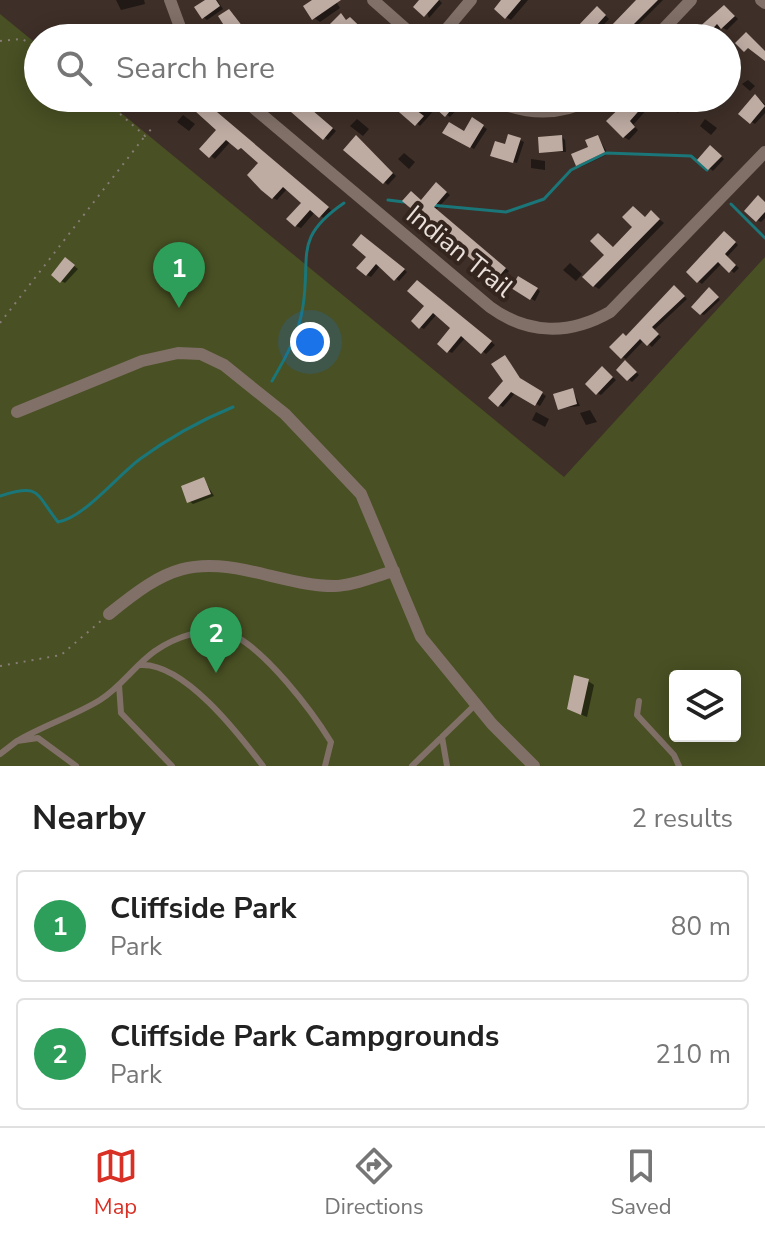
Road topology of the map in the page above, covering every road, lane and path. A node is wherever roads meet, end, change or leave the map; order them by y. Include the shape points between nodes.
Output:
1 (170, 0) edge
2 (373, 0) edge
3 (471, 0) edge
4 (691, 0) edge
5 (179, 24) edge
6 (400, 24) edge
7 (451, 24) edge
8 (668, 24) edge
9 (24, 40) edge
10 (0, 41) edge
11 (118, 112) edge
12 (259, 112) edge
13 (153, 127) dead end
14 (145, 136) junction
15 (763, 159) edge
16 (0, 323) edge
17 (17, 412) dead end
18 (394, 571) junction
19 (109, 614) joint
20 (138, 665) junction
21 (0, 666) edge
22 (119, 685) junction
23 (639, 701) dead end
24 (476, 704) junction
25 (442, 737) junction
26 (17, 741) junction
27 (0, 754) edge
28 (76, 766) edge
29 (172, 766) edge
30 (263, 766) edge
31 (325, 766) edge
32 (412, 766) edge
33 (447, 766) edge
34 (534, 766) edge
35 (679, 766) edge

1 - 5 street
2 - 6 street
3 - 7 street
4 - 8 street
9 - 10 path
11 - 14 path
12 - 15 street, Indian Trail via 498,313 559,336 596,321 621,303
13 - 14 path
14 - 16 path
17 - 18 street via 142,361 201,354 255,386 330,459 361,494
18 - 19 street via 338,586 310,585 226,565 194,565 153,580
18 - 24 street via 421,637
19 - 21 path via 61,655
20 - 22 lane
20 - 30 lane via 167,668 191,687
20 - 31 lane via 157,649 187,636 215,630 233,635 256,652 320,724 331,742
22 - 26 lane via 101,700
22 - 29 lane via 121,713
23 - 35 lane via 637,715
24 - 25 lane
24 - 34 street
25 - 32 lane
25 - 33 lane
26 - 27 lane
26 - 28 lane via 38,738

